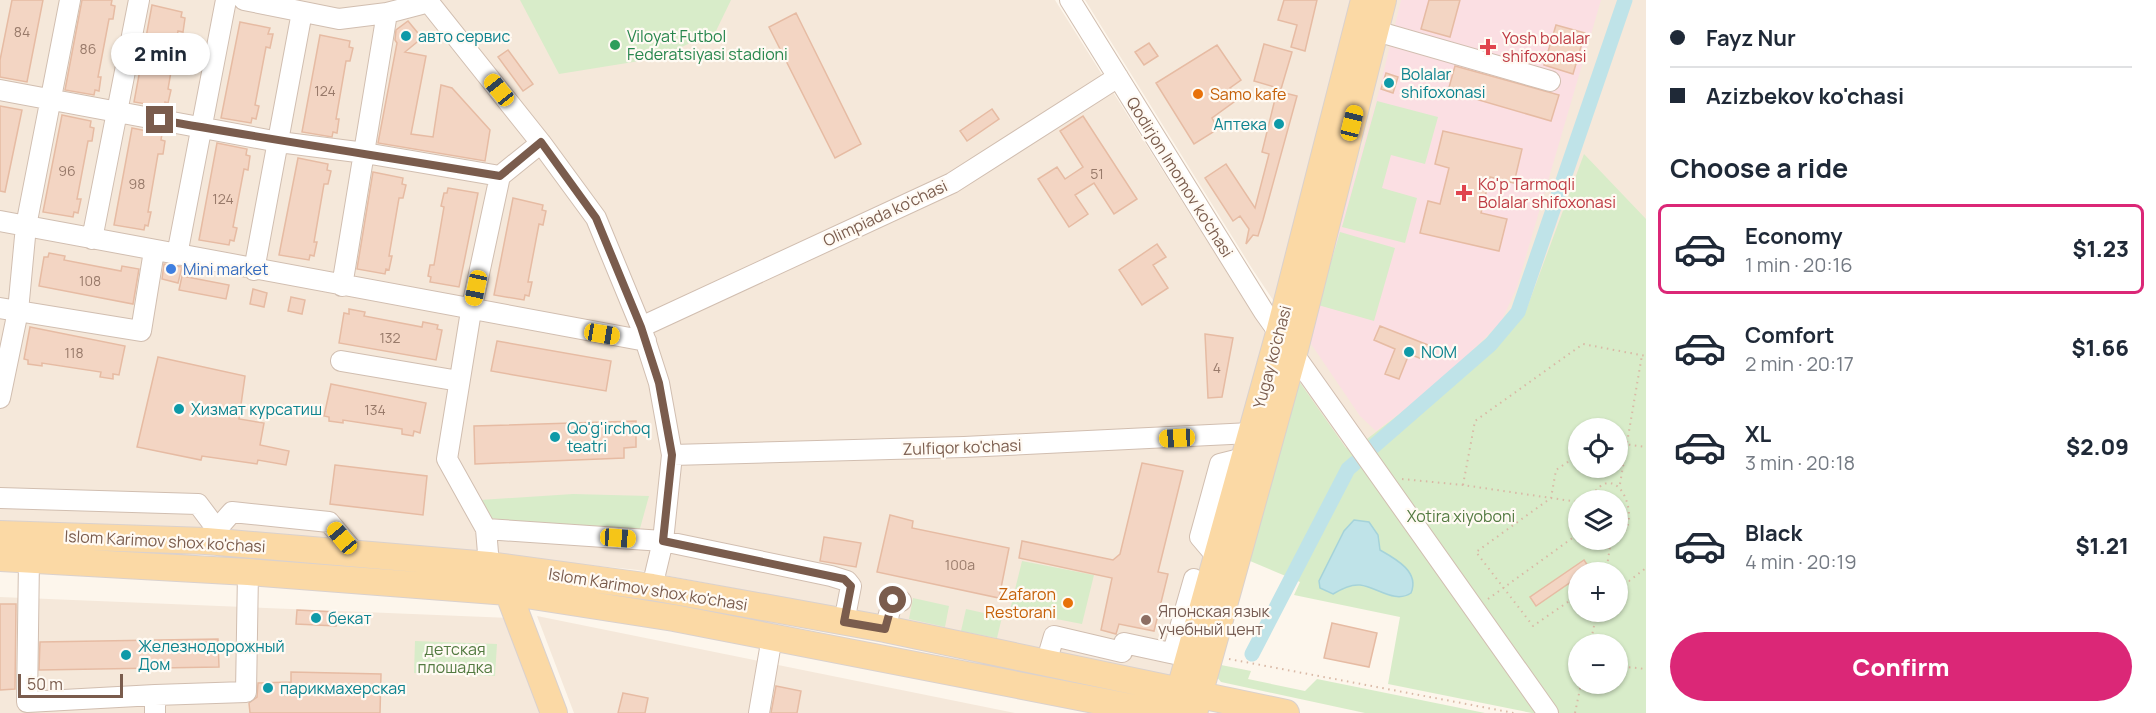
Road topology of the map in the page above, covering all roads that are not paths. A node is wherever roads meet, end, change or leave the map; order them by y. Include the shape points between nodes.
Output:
1 (70, 0) edge
2 (139, 0) edge
3 (226, 0) edge
4 (244, 0) edge
5 (1070, 0) edge
6 (1364, 0) edge
7 (1383, 0) edge
8 (428, 1) edge
9 (302, 12) junction
10 (387, 13) junction
11 (1376, 31) junction
12 (1118, 77) junction
13 (1550, 81) dead end
14 (0, 90) edge
15 (50, 99) junction
16 (117, 113) junction
17 (202, 128) junction
18 (279, 142) junction
19 (541, 142) junction
20 (365, 153) junction
21 (500, 176) junction
22 (0, 221) edge
23 (26, 226) junction
24 (92, 239) junction
25 (154, 251) junction
26 (177, 255) junction
27 (254, 270) junction
28 (342, 286) junction
29 (9, 310) edge
30 (471, 311) junction
31 (643, 334) junction
32 (1286, 343) junction
33 (341, 361) dead end
34 (459, 381) junction
35 (0, 398) edge
36 (1251, 433) junction
37 (672, 455) junction
38 (0, 498) edge
39 (486, 529) junction
40 (0, 534) edge
41 (211, 534) junction
42 (663, 541) junction
43 (0, 558) edge
44 (29, 559) junction
45 (489, 565) junction
46 (248, 572) junction
47 (1194, 579) dead end
48 (652, 586) junction
49 (508, 592) junction
50 (901, 601) dead end
51 (844, 622) junction
52 (885, 629) junction
53 (772, 637) junction
54 (1191, 655) junction
55 (1046, 663) junction
56 (1187, 702) edge
57 (155, 704) edge
58 (77, 706) edge
59 (554, 713) edge
60 (759, 713) edge
61 (1161, 713) edge
62 (1286, 713) edge
63 (1548, 713) edge

1 - 15 street
2 - 16 street
3 - 17 street
4 - 9 street
5 - 12 street, Qodirjon Imomov ko'chasi
6 - 32 main road, Yugay ko'chasi
7 - 11 main road, Yugay ko'chasi
8 - 10 street
8 - 19 street
9 - 10 street via 339,19
9 - 18 street
10 - 20 street
11 - 13 street
11 - 32 main road, Yugay ko'chasi
12 - 31 street, Olimpiada ko'chasi via 952,183
12 - 32 street, Qodirjon Imomov ko'chasi
14 - 15 street
15 - 16 street
15 - 23 street
16 - 17 street
16 - 24 street
17 - 18 street
17 - 26 street
18 - 20 street
18 - 27 street
19 - 21 street
19 - 31 street via 596,218
20 - 21 street
20 - 28 street
21 - 30 street
22 - 23 street
23 - 24 street
23 - 29 street
24 - 25 street
25 - 26 street
25 - 29 street via 141,331
26 - 27 street
27 - 28 street
28 - 30 street
29 - 35 street
30 - 31 street
30 - 34 street
31 - 37 street via 659,383
32 - 36 main road, Yugay ko'chasi
32 - 54 main road, Yugay ko'chasi
32 - 63 street, Qodirjon Imomov ko'chasi
33 - 34 street
34 - 39 street via 447,459
36 - 37 street, Zulfiqor ko'chasi via 976,447
36 - 54 main road, Yugay ko'chasi
37 - 42 street
38 - 41 street via 198,504
39 - 42 street
39 - 45 street
40 - 41 main road, Islom Karimov shox ko'chasi
41 - 45 main road, Islom Karimov shox ko'chasi
42 - 48 street
42 - 51 street via 844,579 851,586
43 - 44 main road, Islom Karimov shox ko'chasi
44 - 46 main road, Islom Karimov shox ko'chasi
44 - 58 street via 27,702
45 - 48 main road, Islom Karimov shox ko'chasi
46 - 49 main road, Islom Karimov shox ko'chasi
46 - 57 street via 246,692
47 - 54 street
48 - 51 main road, Islom Karimov shox ko'chasi
49 - 53 main road, Islom Karimov shox ko'chasi
49 - 59 main road
50 - 52 street via 893,600
51 - 52 main road, Islom Karimov shox ko'chasi
52 - 55 main road, Islom Karimov shox ko'chasi
53 - 60 street
53 - 61 main road, Islom Karimov shox ko'chasi
54 - 55 street via 1124,642 1122,652 1054,636
54 - 56 main road, Yugay ko'chasi
55 - 56 main road, Islom Karimov shox ko'chasi
56 - 62 main road, Islom Karimov shox ko'chasi
57 - 58 street

